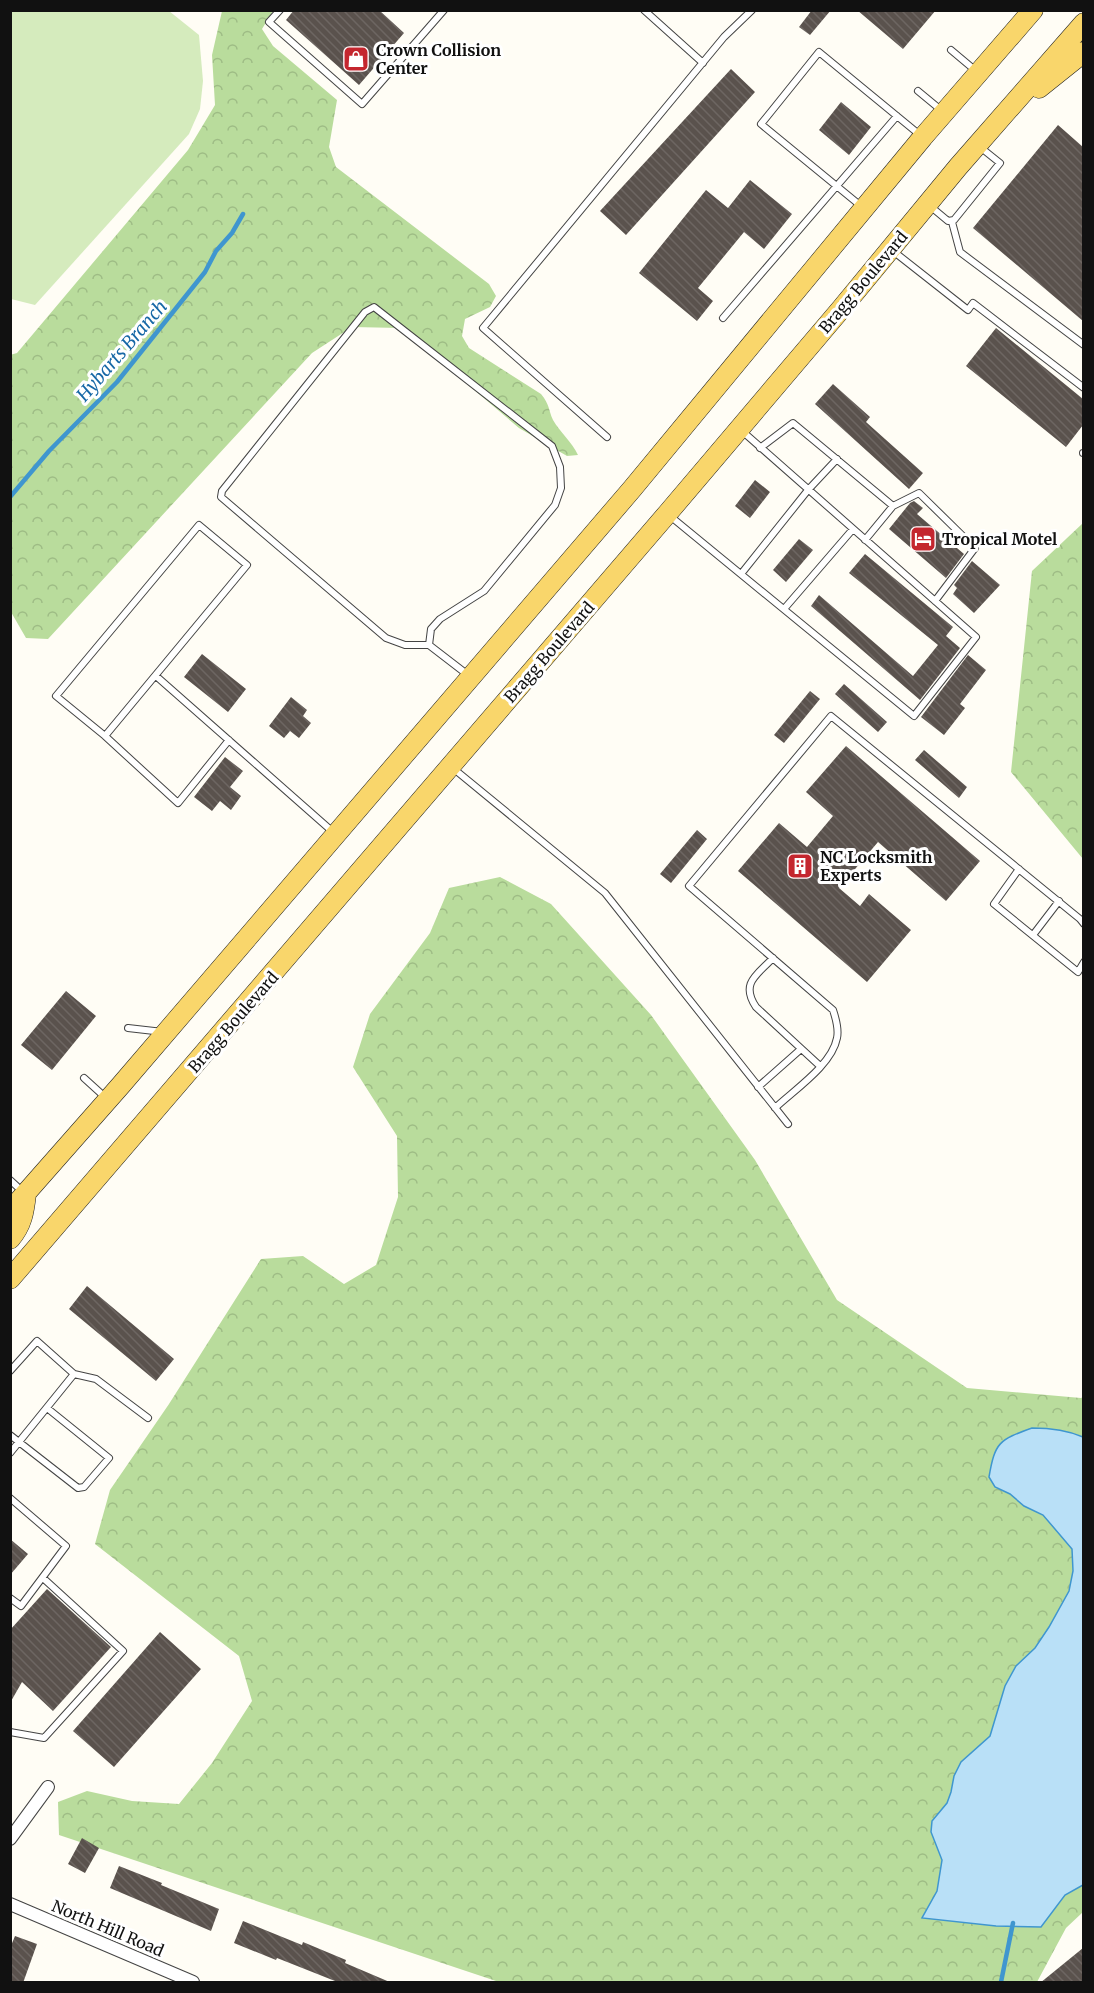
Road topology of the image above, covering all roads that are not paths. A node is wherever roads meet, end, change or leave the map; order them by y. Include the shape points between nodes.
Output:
1 (280, 10) edge
2 (444, 10) edge
3 (644, 10) edge
4 (752, 10) edge
5 (1033, 10) edge
6 (1083, 23) edge
7 (951, 50) dead end
8 (1083, 52) edge
9 (703, 63) junction
10 (978, 74) junction
11 (918, 91) dead end
12 (944, 113) junction
13 (897, 116) junction
14 (995, 124) junction
15 (923, 137) junction
16 (977, 144) junction
17 (837, 186) junction
18 (928, 204) junction
19 (864, 208) junction
20 (952, 222) junction
21 (891, 249) junction
22 (723, 318) dead end
23 (1083, 345) edge
24 (1083, 388) edge
25 (739, 429) junction
26 (607, 437) dead end
27 (760, 448) junction
28 (837, 459) junction
29 (808, 490) junction
30 (893, 506) junction
31 (667, 514) junction
32 (853, 529) junction
33 (865, 540) junction
34 (741, 574) junction
35 (935, 601) junction
36 (784, 609) junction
37 (429, 645) junction
38 (156, 676) junction
39 (471, 677) junction
40 (105, 736) junction
41 (229, 740) junction
42 (451, 766) junction
43 (336, 834) junction
44 (1019, 869) junction
45 (1059, 902) junction
46 (1083, 924) edge
47 (1032, 935) junction
48 (773, 958) junction
49 (1083, 962) edge
50 (128, 1028) dead end
51 (166, 1032) junction
52 (801, 1050) junction
53 (820, 1066) junction
54 (84, 1078) dead end
55 (758, 1087) junction
56 (109, 1100) junction
57 (775, 1108) junction
58 (788, 1124) dead end
59 (10, 1180) edge
60 (26, 1194) junction
61 (10, 1211) edge
62 (10, 1239) edge
63 (10, 1279) edge
64 (10, 1371) edge
65 (74, 1374) junction
66 (47, 1408) junction
67 (148, 1418) dead end
68 (10, 1435) edge
69 (19, 1443) junction
70 (10, 1453) edge
71 (10, 1498) edge
72 (43, 1578) junction
73 (10, 1598) edge
74 (10, 1732) edge
75 (48, 1786) dead end
76 (10, 1839) edge
77 (10, 1904) edge
78 (193, 1983) edge

1 - 2 lane via 269,22 362,104
3 - 9 lane
4 - 9 lane
5 - 10 main road
6 - 14 main road, Bragg Boulevard
7 - 10 lane
8 - 14 main road
9 - 26 lane via 483,328
10 - 12 main road
11 - 12 lane
12 - 15 main road
13 - 15 lane
13 - 17 lane
13 - 17 lane via 819,52 761,124
14 - 16 main road, Bragg Boulevard
15 - 19 main road
16 - 18 main road, Bragg Boulevard
16 - 20 lane via 1000,163
17 - 19 lane
17 - 22 lane
18 - 20 lane
18 - 21 main road, Bragg Boulevard
19 - 39 main road
20 - 23 lane via 960,252
21 - 24 lane via 968,310 973,303
21 - 25 main road, Bragg Boulevard
25 - 27 lane
25 - 31 main road, Bragg Boulevard
27 - 28 lane via 793,423
27 - 29 lane
28 - 29 lane
28 - 30 lane
29 - 32 lane
29 - 34 lane
30 - 33 lane
30 - 35 lane via 919,493 975,548
31 - 34 lane
31 - 42 main road, Bragg Boulevard
32 - 33 lane
32 - 36 lane
33 - 35 lane
34 - 36 lane
35 - 36 lane via 976,637 914,716
37 - 37 lane via 431,629 484,591 555,505 561,488 560,467 552,446 374,307 365,312 221,497 386,638 405,645
37 - 39 lane
38 - 40 lane
38 - 40 lane via 247,566 199,525 56,696
38 - 41 lane
39 - 43 main road
40 - 41 lane via 178,803
41 - 43 lane
42 - 55 lane via 605,893
42 - 63 main road, Bragg Boulevard
43 - 51 main road
44 - 45 lane
44 - 47 lane via 994,904
44 - 48 lane via 831,716 689,886
45 - 46 lane
45 - 47 lane
47 - 49 lane via 1078,972
48 - 52 lane via 752,980 749,996
48 - 53 lane via 833,1010 837,1038 829,1058
50 - 51 lane
51 - 56 main road
52 - 53 lane
52 - 55 lane
53 - 57 lane
54 - 56 lane
55 - 57 lane
56 - 60 main road
57 - 58 lane
59 - 60 lane
60 - 61 main road
60 - 62 main road via 19,1229
64 - 65 lane via 37,1341
65 - 66 lane
65 - 67 lane via 96,1379
66 - 69 lane
66 - 69 lane via 109,1458 84,1487 78,1488
68 - 69 lane
69 - 70 lane
71 - 72 lane via 66,1546
72 - 73 lane via 21,1606
72 - 74 lane via 123,1651 44,1738
75 - 76 street
77 - 78 street, North Hill Road

